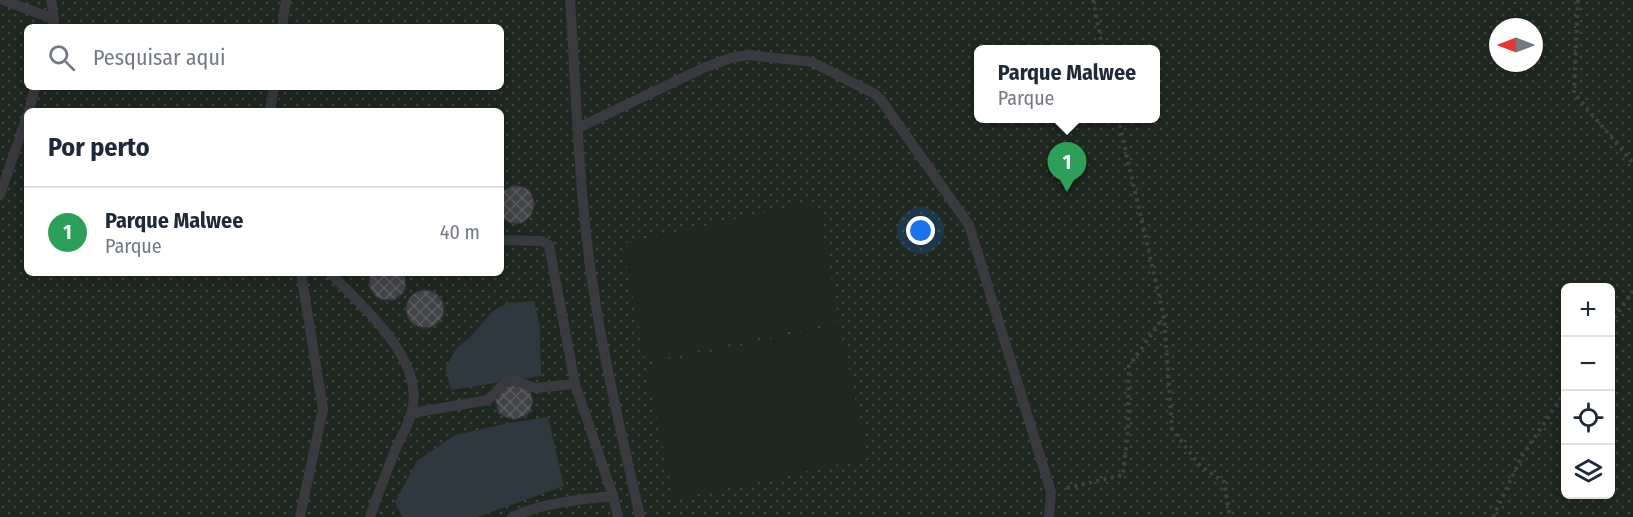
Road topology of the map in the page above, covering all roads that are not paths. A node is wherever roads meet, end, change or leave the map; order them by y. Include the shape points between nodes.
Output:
1 (3, 0) edge
2 (51, 0) edge
3 (286, 0) edge
4 (570, 0) edge
5 (53, 23) edge
6 (282, 24) edge
7 (34, 90) edge
8 (274, 90) edge
9 (30, 108) edge
10 (270, 108) edge
11 (24, 125) edge
12 (578, 128) junction
13 (0, 195) edge
14 (504, 240) edge
15 (301, 276) edge
16 (333, 276) edge
17 (575, 384) junction
18 (412, 413) junction
19 (613, 496) junction
20 (300, 517) edge
21 (370, 517) edge
22 (512, 517) edge
23 (618, 517) edge
24 (640, 517) edge
25 (1049, 517) edge

1 - 5 lane
2 - 5 lane
3 - 6 lane
4 - 12 lane
7 - 9 lane
8 - 10 lane
11 - 13 lane
12 - 24 lane via 595,303
12 - 25 lane via 703,68 749,55 812,62 875,94 969,225 1051,492
14 - 17 lane via 542,241 549,245
15 - 20 lane via 323,409
16 - 18 lane via 384,328 405,363 414,393
17 - 18 lane via 536,388 512,380 488,400
17 - 19 lane
18 - 21 lane
19 - 22 lane via 524,511
19 - 23 lane

